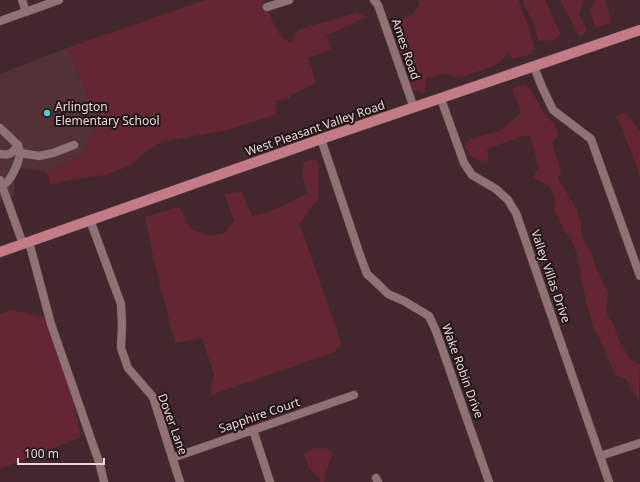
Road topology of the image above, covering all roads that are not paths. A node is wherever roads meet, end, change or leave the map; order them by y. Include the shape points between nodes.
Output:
1 (22, 0) edge
2 (59, 0) edge
3 (289, 0) edge
4 (374, 0) edge
5 (268, 7) dead end
6 (26, 12) junction
7 (0, 21) edge
8 (640, 30) edge
9 (534, 67) junction
10 (441, 99) junction
11 (414, 108) junction
12 (0, 128) edge
13 (321, 139) junction
14 (74, 145) dead end
15 (19, 149) junction
16 (0, 154) edge
17 (1, 184) edge
18 (90, 220) junction
19 (26, 243) junction
20 (0, 252) edge
21 (640, 276) edge
22 (354, 395) dead end
23 (253, 430) junction
24 (640, 443) edge
25 (600, 456) junction
26 (172, 458) junction
27 (104, 482) edge
28 (180, 482) edge
29 (270, 482) edge
30 (489, 482) edge
31 (609, 482) edge

1 - 6 street
2 - 6 street
3 - 5 street
4 - 11 street, Ames Road via 378,5
6 - 7 street
8 - 9 main road, West Pleasant Valley Road
9 - 10 main road, West Pleasant Valley Road
9 - 21 street via 553,110 591,139
10 - 11 main road, West Pleasant Valley Road
10 - 25 street, Valley Villas Drive via 464,163 472,175 508,200 516,213
11 - 13 main road, West Pleasant Valley Road
12 - 15 street
13 - 18 main road, West Pleasant Valley Road
13 - 30 street, Wake Robin Drive via 367,274 388,294 429,316
14 - 15 street via 38,156
15 - 16 street via 7,155
15 - 17 street via 20,158 10,180
17 - 19 street
18 - 19 main road, West Pleasant Valley Road
18 - 26 street, Dover Lane via 121,304 121,348 128,368 153,397
19 - 20 main road, West Pleasant Valley Road
19 - 27 street
22 - 23 street, Sapphire Court
23 - 26 street, Sapphire Court
23 - 29 street
24 - 25 street
25 - 31 street, Valley Villas Drive
26 - 28 street, Dover Lane

